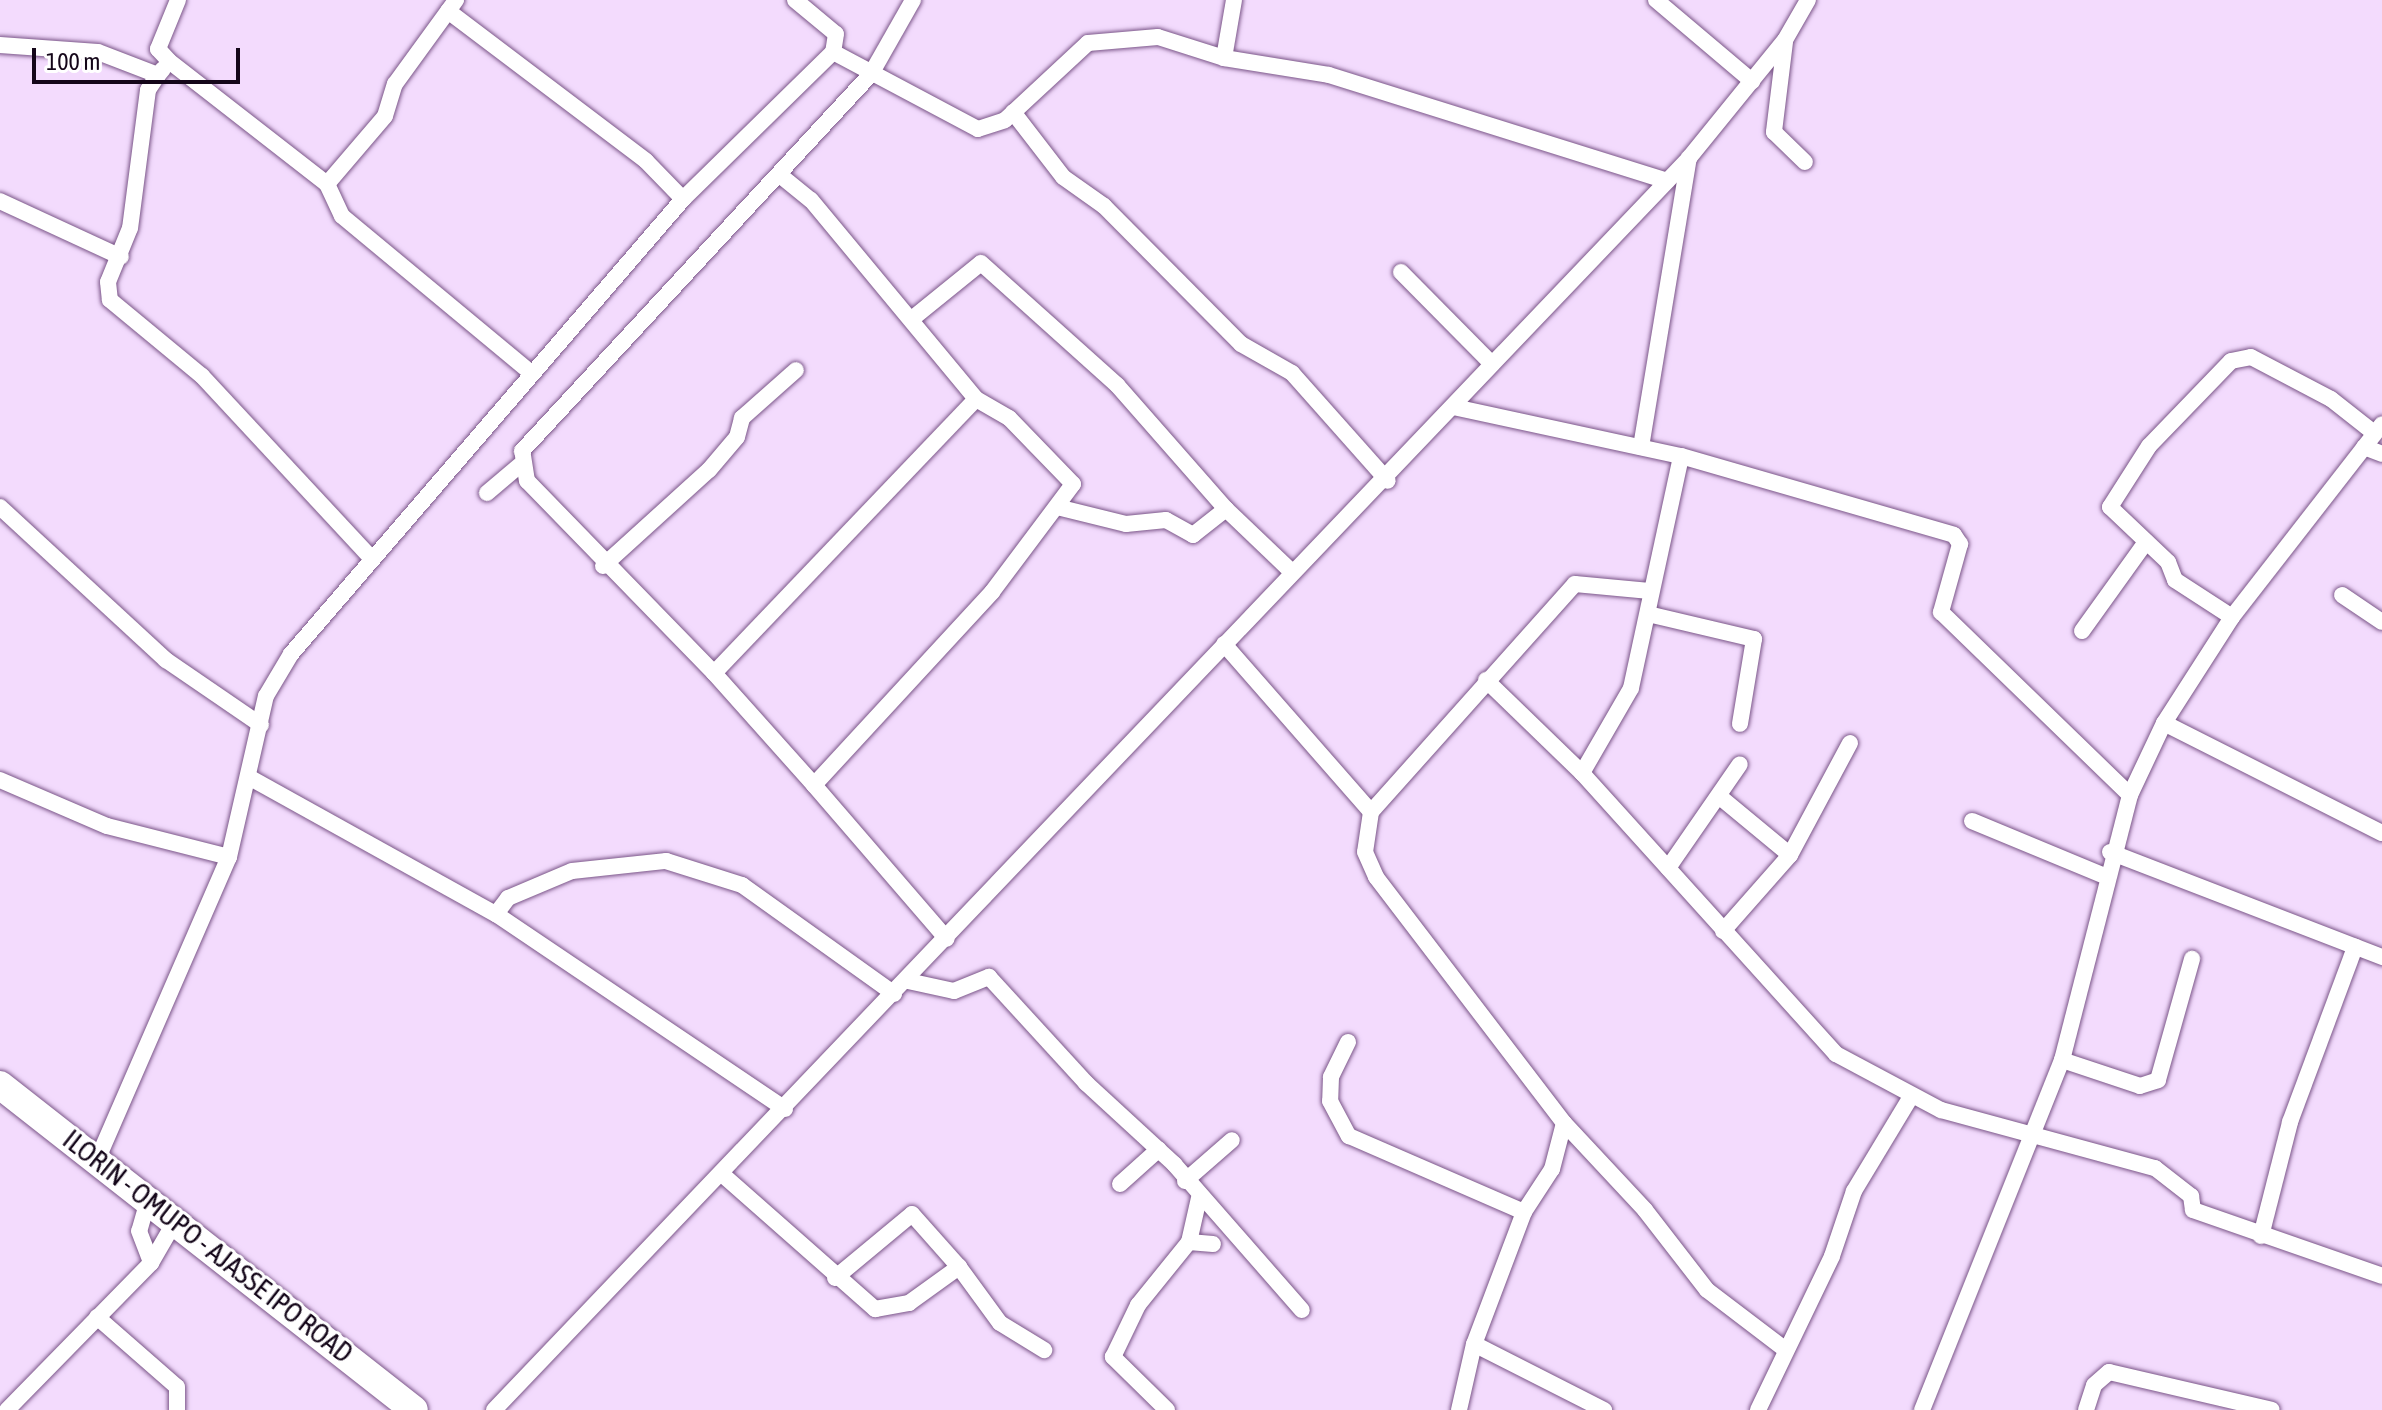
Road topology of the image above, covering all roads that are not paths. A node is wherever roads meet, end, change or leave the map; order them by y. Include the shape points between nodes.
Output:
1 (178, 0) edge
2 (795, 0) edge
3 (913, 0) edge
4 (1234, 0) edge
5 (1656, 0) edge
6 (1808, 0) edge
7 (452, 5) edge
8 (1785, 40) junction
9 (0, 45) edge
10 (833, 52) junction
11 (164, 55) junction
12 (1224, 58) junction
13 (136, 63) junction
14 (871, 74) junction
15 (158, 75) junction
16 (1752, 81) junction
17 (1013, 112) junction
18 (1689, 158) junction
19 (1805, 162) dead end
20 (781, 176) junction
21 (1667, 181) junction
22 (327, 184) junction
23 (683, 199) junction
24 (0, 201) edge
25 (121, 257) junction
26 (1401, 272) dead end
27 (913, 318) junction
28 (1489, 361) junction
29 (796, 370) dead end
30 (530, 372) junction
31 (976, 399) junction
32 (1454, 407) junction
33 (2373, 435) edge
34 (1641, 447) junction
35 (2382, 454) edge
36 (1681, 456) junction
37 (520, 465) junction
38 (1388, 481) junction
39 (487, 493) dead end
40 (0, 507) edge
41 (1057, 507) junction
42 (1226, 509) junction
43 (2146, 542) junction
44 (371, 558) junction
45 (603, 566) junction
46 (1292, 572) junction
47 (1650, 591) junction
48 (2342, 595) dead end
49 (1648, 614) junction
50 (2232, 617) junction
51 (2382, 622) edge
52 (2082, 631) dead end
53 (1224, 644) junction
54 (714, 673) junction
55 (1486, 680) junction
56 (2164, 723) junction
57 (1740, 724) dead end
58 (261, 725) junction
59 (1850, 743) dead end
60 (1740, 764) dead end
61 (1582, 773) junction
62 (252, 779) junction
63 (0, 780) edge
64 (814, 785) junction
65 (2130, 795) junction
66 (1720, 797) junction
67 (1371, 812) junction
68 (1972, 821) dead end
69 (2382, 833) edge
70 (2110, 852) junction
71 (1790, 855) junction
72 (229, 857) junction
73 (1668, 868) junction
74 (2105, 876) junction
75 (496, 914) junction
76 (1723, 931) junction
77 (947, 939) junction
78 (2355, 947) junction
79 (2382, 957) edge
80 (2192, 959) dead end
81 (908, 981) junction
82 (894, 994) junction
83 (1348, 1042) dead end
84 (2062, 1060) junction
85 (0, 1085) edge
86 (1910, 1098) junction
87 (785, 1109) junction
88 (1564, 1123) junction
89 (2031, 1137) junction
90 (1232, 1140) dead end
91 (1159, 1149) junction
92 (98, 1158) junction
93 (723, 1175) junction
94 (1185, 1181) junction
95 (1120, 1184) dead end
96 (149, 1197) junction
97 (1199, 1198) junction
98 (1524, 1212) junction
99 (177, 1218) junction
100 (2261, 1236) junction
101 (1189, 1242) junction
102 (1213, 1244) dead end
103 (151, 1263) junction
104 (959, 1267) junction
105 (2382, 1276) edge
106 (835, 1278) junction
107 (1302, 1310) dead end
108 (97, 1317) junction
109 (1474, 1344) junction
110 (1783, 1348) junction
111 (1044, 1350) dead end
112 (1763, 1409) edge
113 (7, 1410) edge
114 (177, 1410) edge
115 (414, 1410) edge
116 (494, 1410) edge
117 (1167, 1410) edge
118 (1459, 1410) edge
119 (1604, 1410) edge
120 (1922, 1410) edge
121 (2086, 1410) edge
122 (2272, 1410) edge

1 - 11 street
2 - 10 street via 836,34
3 - 14 street
4 - 12 street
5 - 16 street
6 - 8 street
7 - 22 street via 395,84 385,116
7 - 23 street via 646,161
8 - 16 street
8 - 19 street via 1774,132
9 - 13 street via 98,52
10 - 14 street
10 - 23 street
11 - 13 street
11 - 15 street
11 - 22 street
12 - 17 street via 1158,37 1096,40
12 - 21 street via 1329,75
13 - 15 street
14 - 17 street via 978,129 995,127
14 - 20 street
15 - 25 street via 148,90
16 - 18 street
17 - 38 street via 1063,177 1104,206 1241,344 1292,373
18 - 21 street
18 - 34 street
20 - 27 street
20 - 37 street via 522,451
21 - 28 street
22 - 30 street via 342,216
23 - 30 street
24 - 25 street
25 - 44 street via 108,282 122,316 202,376
26 - 28 street
27 - 31 street
27 - 42 street via 981,263 1117,385
28 - 32 street
29 - 45 street via 742,418 737,437 709,470
30 - 44 street
31 - 41 street via 1009,418 1073,484
31 - 54 street
32 - 34 street
32 - 38 street
33 - 35 street
33 - 43 street via 2304,382 2251,357 2231,361 2149,446 2110,499
33 - 50 street
34 - 36 street
36 - 47 street
36 - 65 street via 1954,535 1960,544 1941,612
37 - 39 street
37 - 45 street
38 - 46 street
40 - 58 street via 166,660
41 - 42 street via 1126,524 1166,520 1193,535
41 - 64 street via 992,592
42 - 46 street
43 - 50 street via 2175,580
43 - 52 street
44 - 58 street via 291,654 266,696
45 - 54 street
46 - 53 street
47 - 49 street
47 - 55 street via 1575,584
48 - 51 street
49 - 57 street via 1754,639
49 - 61 street via 1631,688
50 - 56 street
53 - 67 street
53 - 77 street
54 - 64 street
55 - 61 street
55 - 67 street
56 - 65 street
56 - 69 street
58 - 62 street
59 - 71 street
60 - 66 street
61 - 73 street
62 - 72 street
62 - 75 street
63 - 72 street via 107,826
64 - 77 street
65 - 70 street
66 - 71 street
66 - 73 street
67 - 88 street via 1365,852 1376,877
68 - 74 street
70 - 74 street
70 - 78 street
71 - 76 street
72 - 92 street
73 - 76 street
74 - 84 street via 2086,982
75 - 82 street via 508,898 572,871 666,861 742,885
75 - 87 street
76 - 86 street via 1836,1054
77 - 81 street
78 - 79 street
78 - 100 street via 2290,1122
80 - 84 street via 2158,1080 2140,1086
81 - 82 street
81 - 91 street via 954,991 989,977 1086,1083
82 - 87 street
83 - 98 street via 1331,1077 1330,1101 1349,1136
84 - 89 street
85 - 92 highway, ILORIN - OMUPO - AJASSE IPO ROAD
86 - 89 street
86 - 110 street via 1865,1170 1832,1256
87 - 93 street
88 - 98 street via 1552,1169
88 - 110 street via 1645,1210 1707,1290
89 - 100 street via 2155,1168 2191,1196 2193,1210
89 - 120 street
90 - 94 street
91 - 94 street
91 - 95 street
92 - 96 highway, ILORIN - OMUPO - AJASSE IPO ROAD
93 - 106 street
93 - 116 street
94 - 97 street
96 - 99 highway, ILORIN - OMUPO - AJASSE IPO ROAD
96 - 103 street via 139,1231
97 - 101 street
97 - 107 street
98 - 109 street
99 - 103 street
99 - 115 highway, ILORIN - OMUPO - AJASSE IPO ROAD
100 - 105 street
101 - 102 street
101 - 117 street via 1138,1305 1113,1357
103 - 108 street
104 - 106 street via 888,1311
104 - 106 street via 912,1214
104 - 111 street via 1000,1323
108 - 113 street
108 - 114 street via 177,1387
109 - 118 street
109 - 119 street
110 - 112 street
121 - 122 street via 2094,1385 2109,1372

